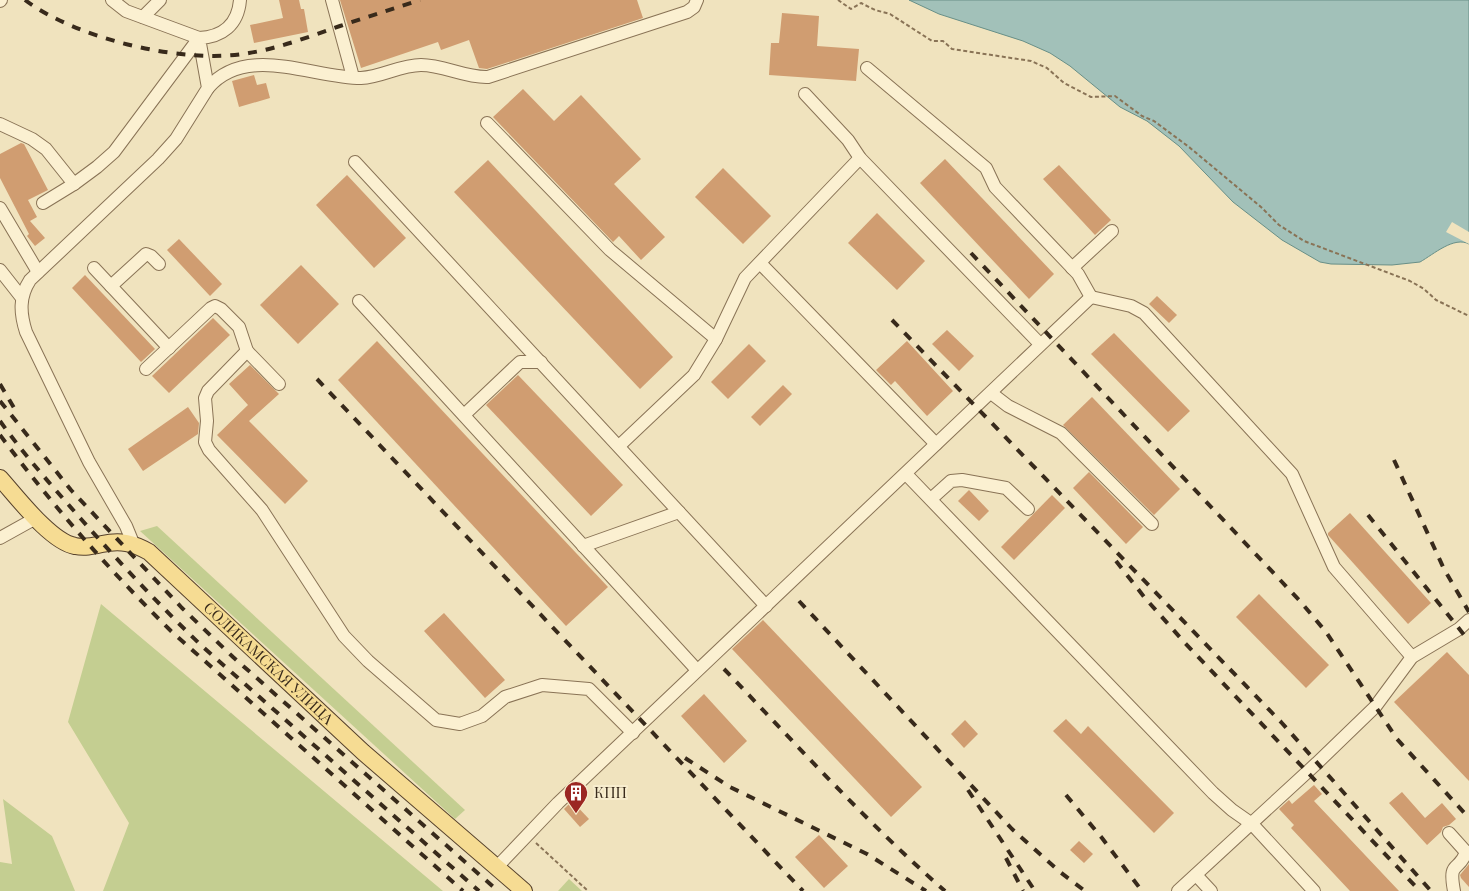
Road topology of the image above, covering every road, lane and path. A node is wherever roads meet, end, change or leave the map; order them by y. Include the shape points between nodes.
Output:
1 (112, 0) edge
2 (160, 0) edge
3 (240, 0) edge
4 (332, 0) edge
5 (697, 0) edge
6 (838, 0) edge
7 (143, 17) junction
8 (198, 38) junction
9 (867, 68) dead end
10 (353, 77) junction
11 (208, 88) junction
12 (805, 94) dead end
13 (487, 123) dead end
14 (0, 124) edge
15 (860, 158) junction
16 (354, 162) dead end
17 (74, 184) junction
18 (43, 203) dead end
19 (0, 208) edge
20 (1112, 231) dead end
21 (760, 263) junction
22 (159, 264) dead end
23 (94, 268) dead end
24 (1072, 268) junction
25 (0, 270) edge
26 (38, 272) junction
27 (111, 286) junction
28 (1091, 297) junction
29 (22, 298) junction
30 (359, 300) dead end
31 (1469, 316) edge
32 (716, 339) junction
33 (1040, 344) junction
34 (169, 348) junction
35 (247, 351) junction
36 (541, 362) junction
37 (146, 370) dead end
38 (279, 384) dead end
39 (991, 393) junction
40 (464, 415) junction
41 (936, 444) junction
42 (618, 446) junction
43 (906, 474) junction
44 (0, 478) edge
45 (931, 500) junction
46 (1028, 509) dead end
47 (679, 512) junction
48 (36, 518) junction
49 (1152, 524) dead end
50 (0, 538) edge
51 (133, 543) junction
52 (583, 546) junction
53 (766, 606) junction
54 (1469, 620) edge
55 (1412, 657) junction
56 (698, 670) junction
57 (633, 734) junction
58 (1252, 824) junction
59 (1449, 833) dead end
60 (527, 835) junction
61 (496, 868) junction
62 (1196, 875) junction
63 (524, 891) edge
64 (588, 891) edge
65 (1178, 891) edge
66 (1211, 891) edge
67 (1314, 891) edge
68 (1454, 891) edge

1 - 7 street via 126,11
2 - 7 street
3 - 8 street via 237,13 226,30 211,37
4 - 10 street
5 - 10 street via 687,12 488,77 476,78 420,65
6 - 31 path via 851,9 861,4 890,14 932,41 943,40 952,49 1031,61 1047,68 1064,84 1091,97 1115,96 1189,147 1279,225 1304,241 1410,281 1436,300
7 - 8 street
8 - 11 street
8 - 17 street via 122,142
9 - 24 street via 986,168 995,187
10 - 11 street via 259,64 229,71
11 - 26 street via 169,148
12 - 15 street via 848,140
13 - 32 street via 610,250
14 - 17 street via 46,149
15 - 21 street
15 - 33 street
16 - 36 street
17 - 18 street
19 - 26 street
20 - 24 street
21 - 32 street via 745,278
21 - 41 street
22 - 27 street via 146,254
23 - 27 street
24 - 28 street
25 - 29 street
26 - 29 street via 25,288
27 - 34 street
28 - 33 street
28 - 55 street via 1131,306 1144,313 1292,474 1334,567
29 - 51 street via 26,332 89,462
30 - 40 street
32 - 42 street via 694,375
33 - 39 street
34 - 35 street via 215,306 239,327
34 - 37 street
35 - 38 street
35 - 57 street via 208,391 205,398 205,442 262,510 344,636 368,661 436,720 460,724 482,716 505,697 542,684 589,689
36 - 40 street via 520,362
36 - 42 street
39 - 41 street
39 - 49 street via 1008,406 1061,433
40 - 52 street
41 - 43 street
42 - 47 street
43 - 45 street
43 - 53 street
44 - 48 main road
45 - 46 street via 951,481 962,480 1006,488
45 - 58 street via 1213,793
47 - 52 street
47 - 53 street
48 - 50 street
48 - 51 main road via 63,542 76,546
51 - 61 main road, СОЛИКАМСКАЯ УЛИЦА via 150,552 363,752
52 - 56 street
53 - 56 street
54 - 55 street
55 - 58 street via 1375,707
56 - 57 street
57 - 60 street
58 - 62 street
58 - 67 street
59 - 68 street via 1466,852 1452,870
60 - 61 street
60 - 64 path
61 - 63 main road, СОЛИКАМСКАЯ УЛИЦА
62 - 65 street
62 - 66 street

